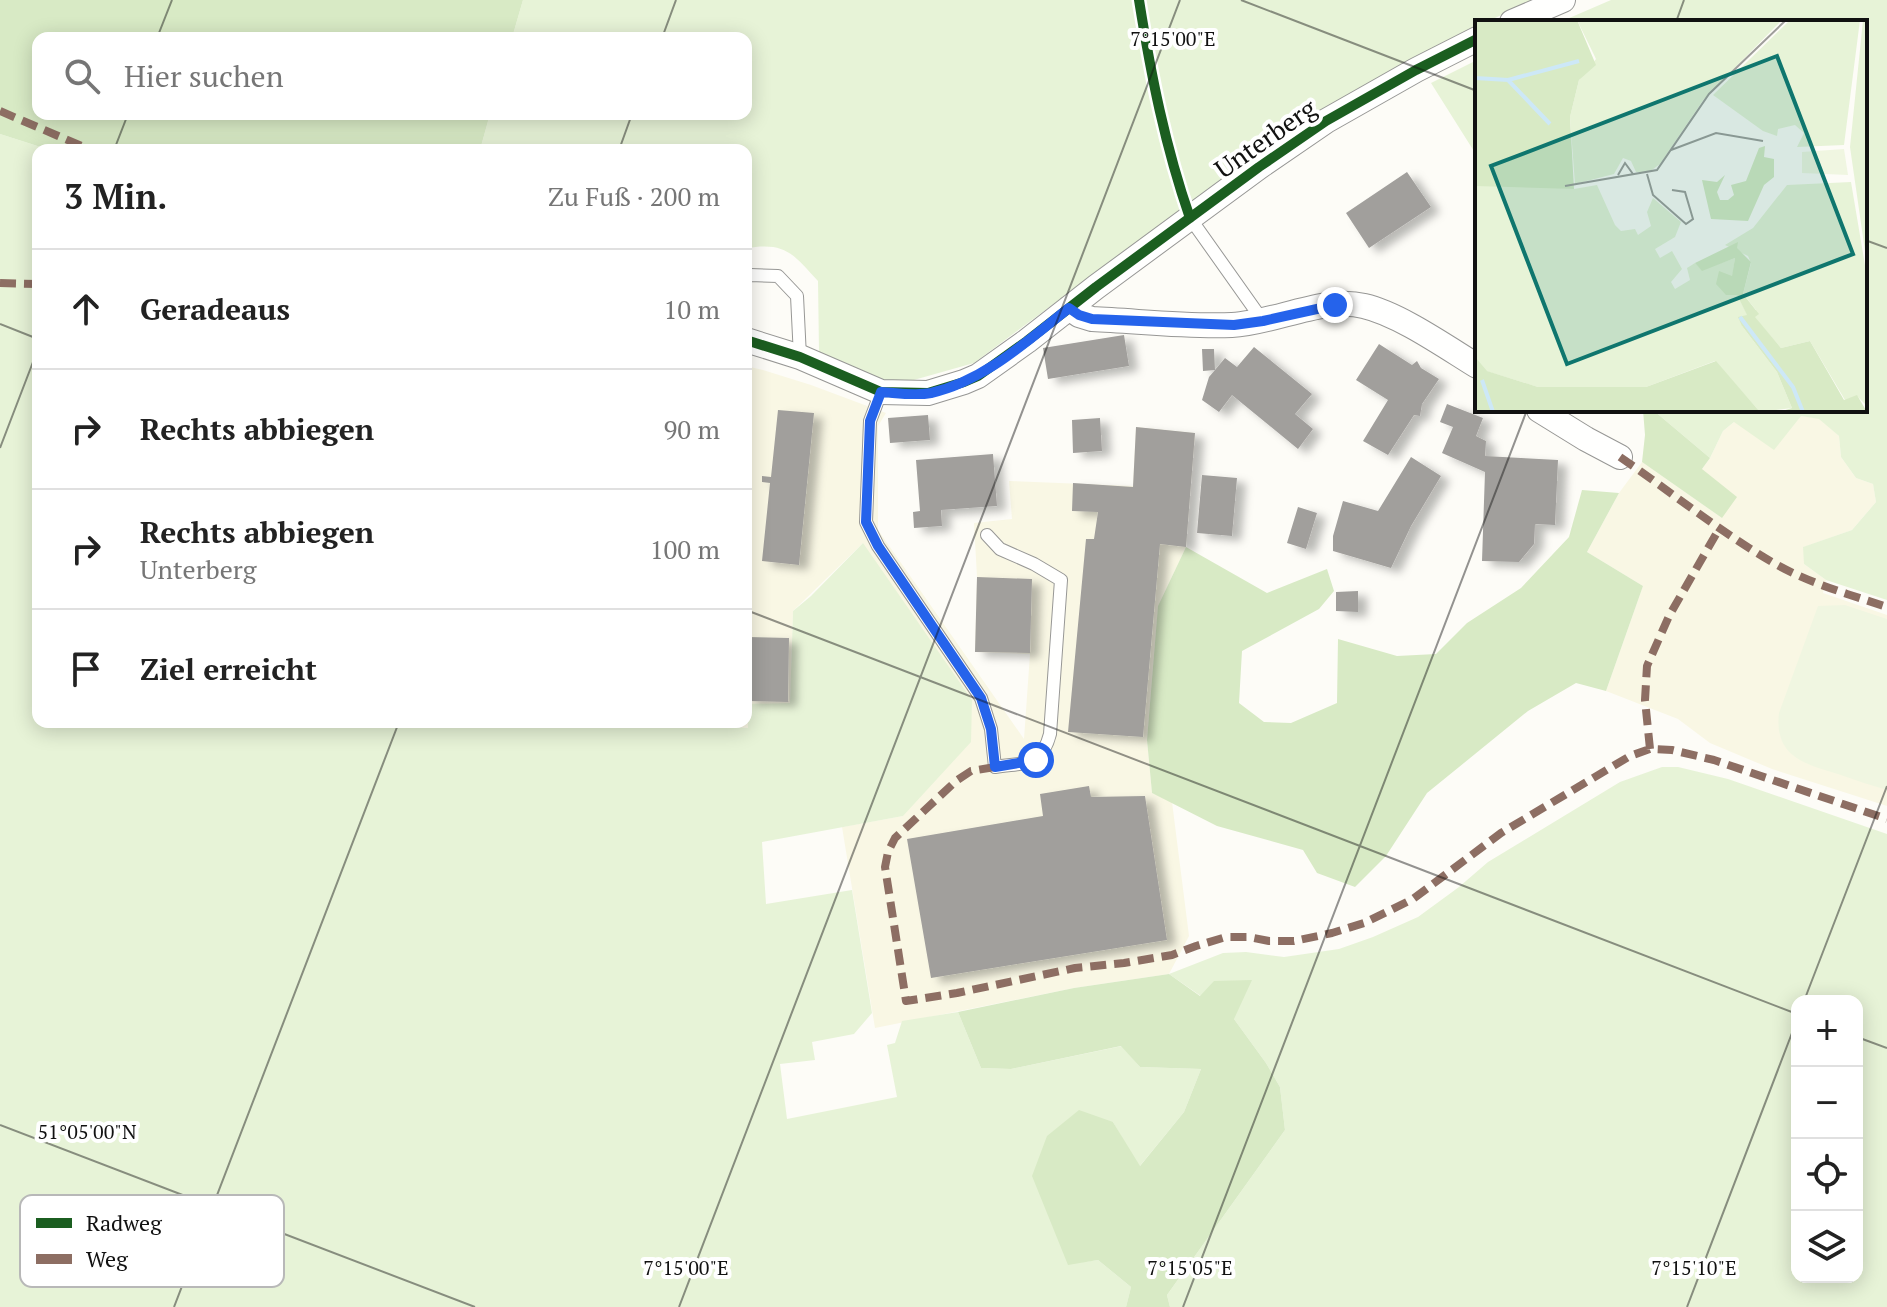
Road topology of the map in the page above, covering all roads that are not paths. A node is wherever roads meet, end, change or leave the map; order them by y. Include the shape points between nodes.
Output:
1 (1563, 0) edge
2 (1516, 20) edge
3 (1475, 40) edge
4 (1190, 218) junction
5 (752, 275) edge
6 (1069, 308) junction
7 (1263, 321) junction
8 (752, 342) edge
9 (800, 357) junction
10 (1475, 365) edge
11 (881, 392) junction
12 (1542, 412) edge
13 (1620, 457) dead end
14 (987, 535) dead end

1 - 2 street
3 - 4 street, Unterberg via 1326,121
4 - 6 street, Unterberg
4 - 7 lane
5 - 9 lane via 778,276 797,296
6 - 7 street via 1092,319 1202,325
6 - 11 street, Unterberg via 978,376 928,393
7 - 10 street via 1335,305 1367,306
8 - 9 street
9 - 11 street
11 - 14 lane via 870,421 866,522 981,698 995,767 1036,760 1046,750 1061,580 1000,549
12 - 13 street

